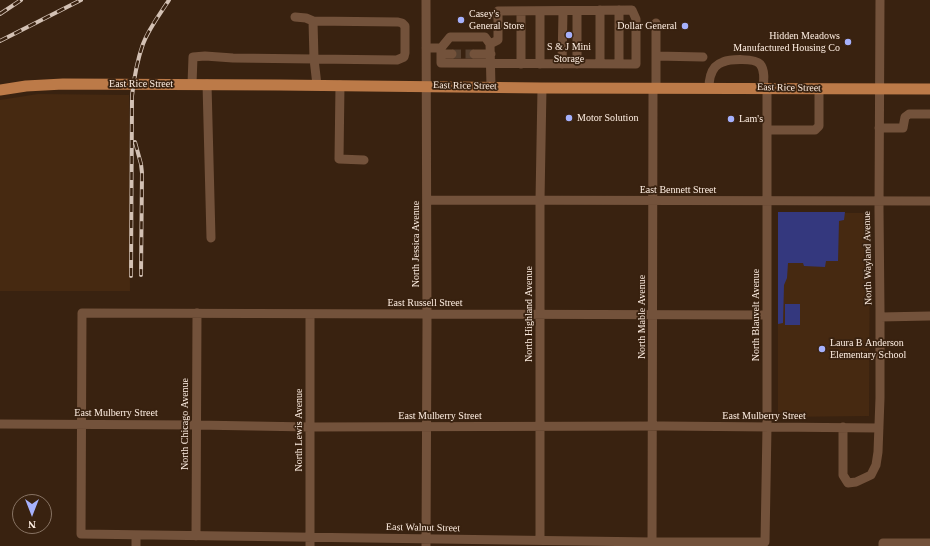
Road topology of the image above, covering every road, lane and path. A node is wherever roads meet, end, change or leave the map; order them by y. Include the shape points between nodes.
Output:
1 (426, 0) edge
2 (880, 0) edge
3 (600, 10) junction
4 (619, 10) junction
5 (522, 11) junction
6 (540, 11) junction
7 (563, 11) junction
8 (577, 11) junction
9 (295, 17) dead end
10 (313, 21) junction
11 (656, 23) dead end
12 (490, 44) junction
13 (426, 48) junction
14 (441, 51) junction
15 (452, 54) tunnel mouth
16 (474, 54) tunnel mouth
17 (656, 56) junction
18 (704, 57) dead end
19 (309, 59) junction
20 (491, 59) junction
21 (521, 64) junction
22 (540, 64) junction
23 (562, 64) junction
24 (577, 64) junction
25 (600, 64) junction
26 (619, 64) junction
27 (192, 84) junction
28 (207, 84) junction
29 (317, 85) junction
30 (340, 85) junction
31 (426, 86) junction
32 (491, 87) junction
33 (542, 88) junction
34 (654, 88) junction
35 (709, 88) junction
36 (765, 88) junction
37 (819, 89) junction
38 (879, 89) junction
39 (930, 89) edge
40 (0, 90) edge
41 (930, 114) edge
42 (879, 128) junction
43 (767, 130) junction
44 (364, 160) dead end
45 (427, 200) junction
46 (540, 200) junction
47 (652, 201) junction
48 (767, 201) junction
49 (879, 201) junction
50 (930, 201) edge
51 (211, 238) dead end
52 (197, 313) junction
53 (310, 314) junction
54 (427, 314) junction
55 (540, 315) junction
56 (653, 315) junction
57 (767, 315) junction
58 (930, 316) edge
59 (880, 317) junction
60 (0, 424) edge
61 (82, 424) junction
62 (196, 424) junction
63 (539, 426) junction
64 (653, 426) junction
65 (310, 427) junction
66 (426, 427) junction
67 (767, 427) junction
68 (843, 427) junction
69 (879, 428) junction
70 (136, 535) junction
71 (196, 536) junction
72 (540, 540) junction
73 (310, 542) edge
74 (426, 542) edge
75 (765, 542) joint
76 (930, 542) edge
77 (652, 544) edge
78 (882, 545) edge
79 (136, 546) edge

1 - 13 street, North Jessica Avenue
2 - 38 street, North Wayland Avenue
3 - 4 street
3 - 8 street
3 - 25 street
4 - 26 street
4 - 26 street via 632,10 636,19 636,64
5 - 6 street
5 - 12 street via 498,11 498,40
5 - 21 street
6 - 7 street
6 - 22 street
7 - 8 street
7 - 23 street
8 - 24 street
9 - 10 street
10 - 19 street
10 - 19 street via 402,23 405,26 405,53 404,57 397,60
11 - 17 street, North Mable Avenue
12 - 14 street via 484,38 450,37
12 - 20 street
13 - 14 street
13 - 31 street, North Jessica Avenue
14 - 15 street
14 - 20 street via 441,63
16 - 20 street
17 - 18 street
17 - 34 street, North Mable Avenue
19 - 27 street via 193,56
19 - 29 street
20 - 21 street
20 - 32 street
21 - 22 street
22 - 23 street
23 - 24 street
24 - 25 street
25 - 26 street
27 - 28 main road, East Rice Street
27 - 40 main road, East Rice Street via 63,84
28 - 29 main road, East Rice Street
28 - 51 street
29 - 30 main road, East Rice Street
30 - 31 main road, East Rice Street
30 - 44 street via 339,160
31 - 32 main road, East Rice Street
31 - 45 street, North Jessica Avenue
32 - 33 main road, East Rice Street
33 - 34 main road, East Rice Street
33 - 46 street, North Highland Avenue
34 - 35 main road, East Rice Street
34 - 47 street, North Mable Avenue
35 - 36 main road, East Rice Street
35 - 36 street, North Blauvelt Avenue via 714,67 730,60 752,60 758,61 763,69
36 - 37 main road, East Rice Street
36 - 43 street, North Blauvelt Avenue
37 - 38 main road, East Rice Street
37 - 43 street via 819,126 815,130
38 - 39 main road, East Rice Street
38 - 42 street, North Wayland Avenue
41 - 42 street via 909,114 905,117 903,128
42 - 49 street, North Wayland Avenue
43 - 48 street, North Blauvelt Avenue
45 - 46 street, East Bennett Street
45 - 54 street, North Jessica Avenue
46 - 47 street, East Bennett Street
46 - 55 street, North Highland Avenue
47 - 48 street, East Bennett Street
47 - 56 street, North Mable Avenue
48 - 49 street, East Bennett Street
48 - 57 street, North Blauvelt Avenue
49 - 50 street, East Bennett Street
49 - 59 street, North Wayland Avenue
52 - 53 street, East Russell Street
52 - 61 street, East Russell Street via 82,313
52 - 62 street, North Chicago Avenue
53 - 54 street, East Russell Street
53 - 65 street, North Lewis Avenue
54 - 55 street, East Russell Street
54 - 66 street, North Jessica Avenue
55 - 56 street, East Russell Street
55 - 63 street, North Highland Avenue
56 - 57 street, East Russell Street
56 - 64 street, North Mable Avenue
57 - 67 street, North Blauvelt Avenue
58 - 59 street
59 - 69 street, North Wayland Avenue
60 - 61 street, East Mulberry Street
61 - 62 street, East Mulberry Street
61 - 70 street, East Walnut Street via 81,534
62 - 65 street, East Mulberry Street
62 - 71 street, North Chicago Avenue
63 - 64 street, East Mulberry Street
63 - 66 street, East Mulberry Street
63 - 72 street, North Highland Avenue
64 - 67 street, East Mulberry Street
64 - 77 street, North Mable Avenue
65 - 66 street, East Mulberry Street
65 - 73 street, North Lewis Avenue
66 - 74 street, North Jessica Avenue
67 - 68 street, East Mulberry Street
67 - 75 street, North Blauvelt Avenue
68 - 69 street, East Mulberry Street
68 - 69 street, North Wayland Avenue via 843,475 848,483 871,475 876,465
70 - 71 street, East Walnut Street
70 - 79 street
71 - 73 street, East Walnut Street
72 - 74 street, East Walnut Street
72 - 77 street, East Walnut Street
73 - 74 street, East Walnut Street
75 - 77 street, East Walnut Street
76 - 78 street

